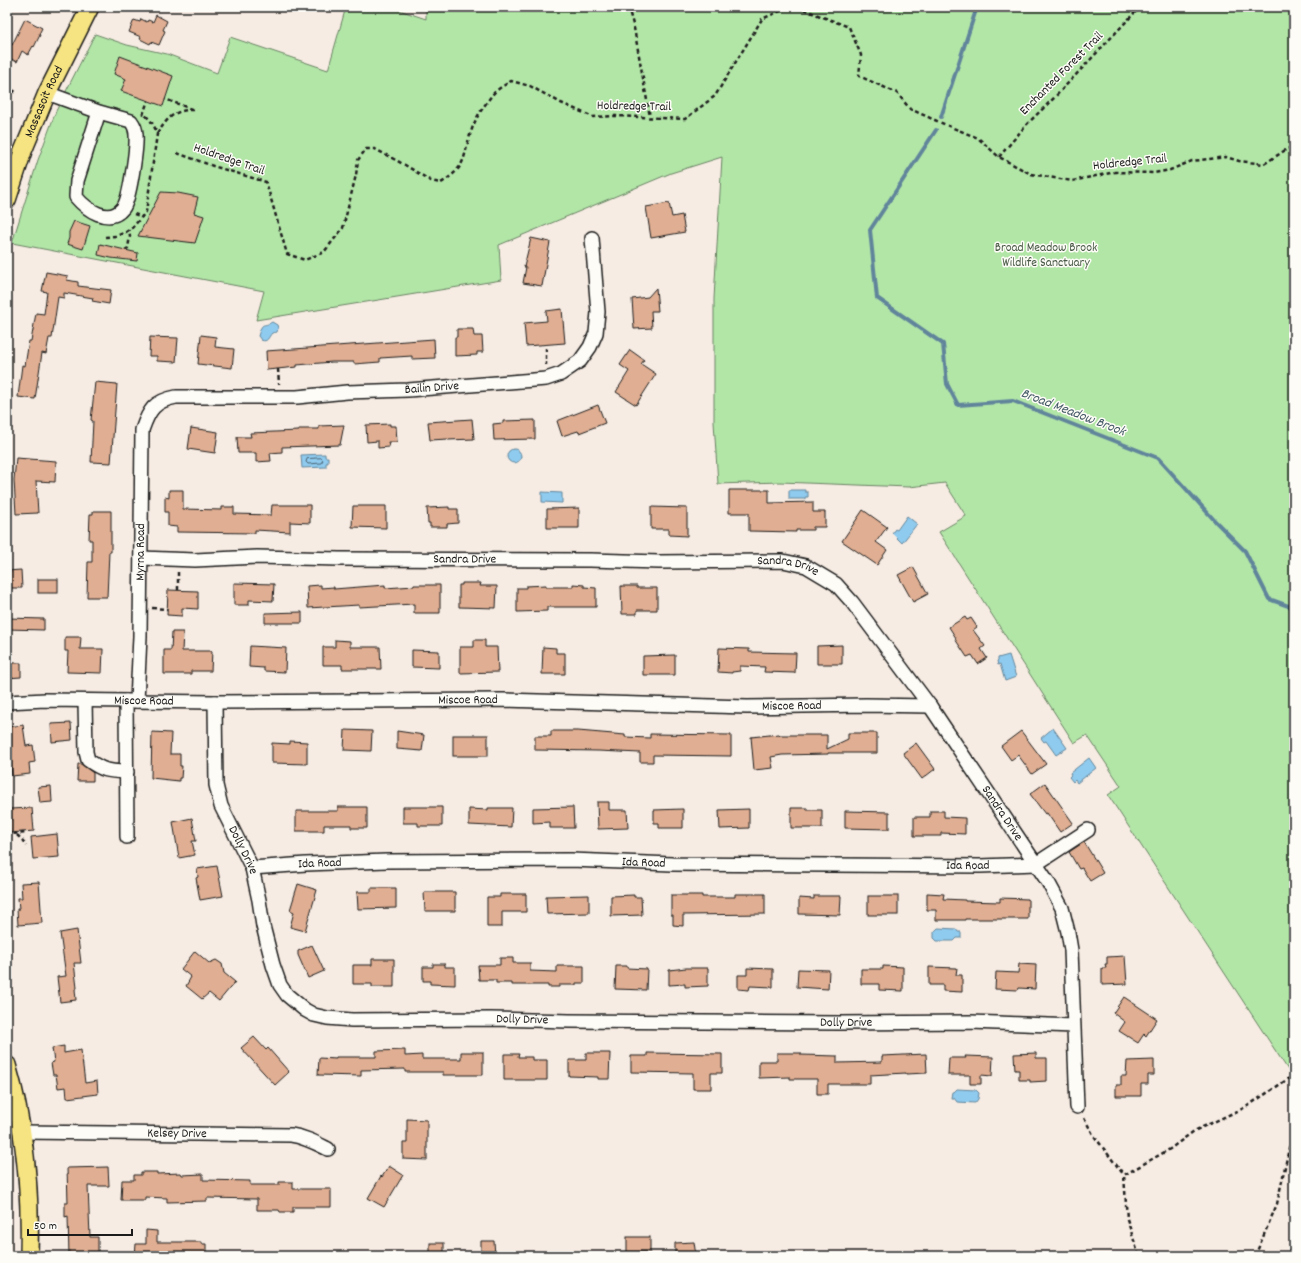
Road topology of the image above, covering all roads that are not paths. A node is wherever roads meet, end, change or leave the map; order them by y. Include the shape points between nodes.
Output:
1 (90, 7) edge
2 (47, 93) junction
3 (99, 112) junction
4 (7, 200) edge
5 (592, 238) dead end
6 (153, 406) joint
7 (141, 558) junction
8 (85, 701) junction
9 (132, 701) junction
10 (7, 702) edge
11 (215, 702) junction
12 (930, 706) junction
13 (127, 772) junction
14 (1088, 830) dead end
15 (127, 837) dead end
16 (1036, 864) junction
17 (252, 868) junction
18 (1073, 1026) junction
19 (7, 1065) edge
20 (1077, 1107) road end
21 (22, 1132) junction
22 (328, 1149) dead end
23 (29, 1256) edge

1 - 2 main road, Massasoit Road
2 - 3 street
2 - 4 main road, Massasoit Road
3 - 3 street via 77,181 76,197 96,214 108,216 123,208 127,199 136,136 131,121
5 - 6 street, Bailin Drive via 598,312 596,333 586,354 561,374 546,379 297,397 176,397
6 - 7 street, Myrna Road via 142,430
7 - 9 street, Myrna Road via 140,636
7 - 12 street, Sandra Drive via 795,563 836,584
8 - 9 street, Miscoe Road
8 - 10 street, Miscoe Road
8 - 13 street via 88,760 107,771
9 - 11 street, Miscoe Road
9 - 13 street, Myrna Road
11 - 12 street, Miscoe Road via 503,700 747,706
11 - 17 street, Dolly Drive via 216,785 221,806
12 - 16 street, Sandra Drive
13 - 15 street, Myrna Road
14 - 16 street
16 - 17 street, Ida Road via 672,864 571,860 387,861
16 - 18 street, Sandra Drive via 1062,908 1068,932 1071,950
17 - 18 street, Dolly Drive via 263,926 280,985 287,995 305,1010 327,1018 971,1022
18 - 20 street, Sandra Drive
19 - 21 main road
21 - 22 street, Kelsey Drive via 291,1135
21 - 23 main road via 28,1174

